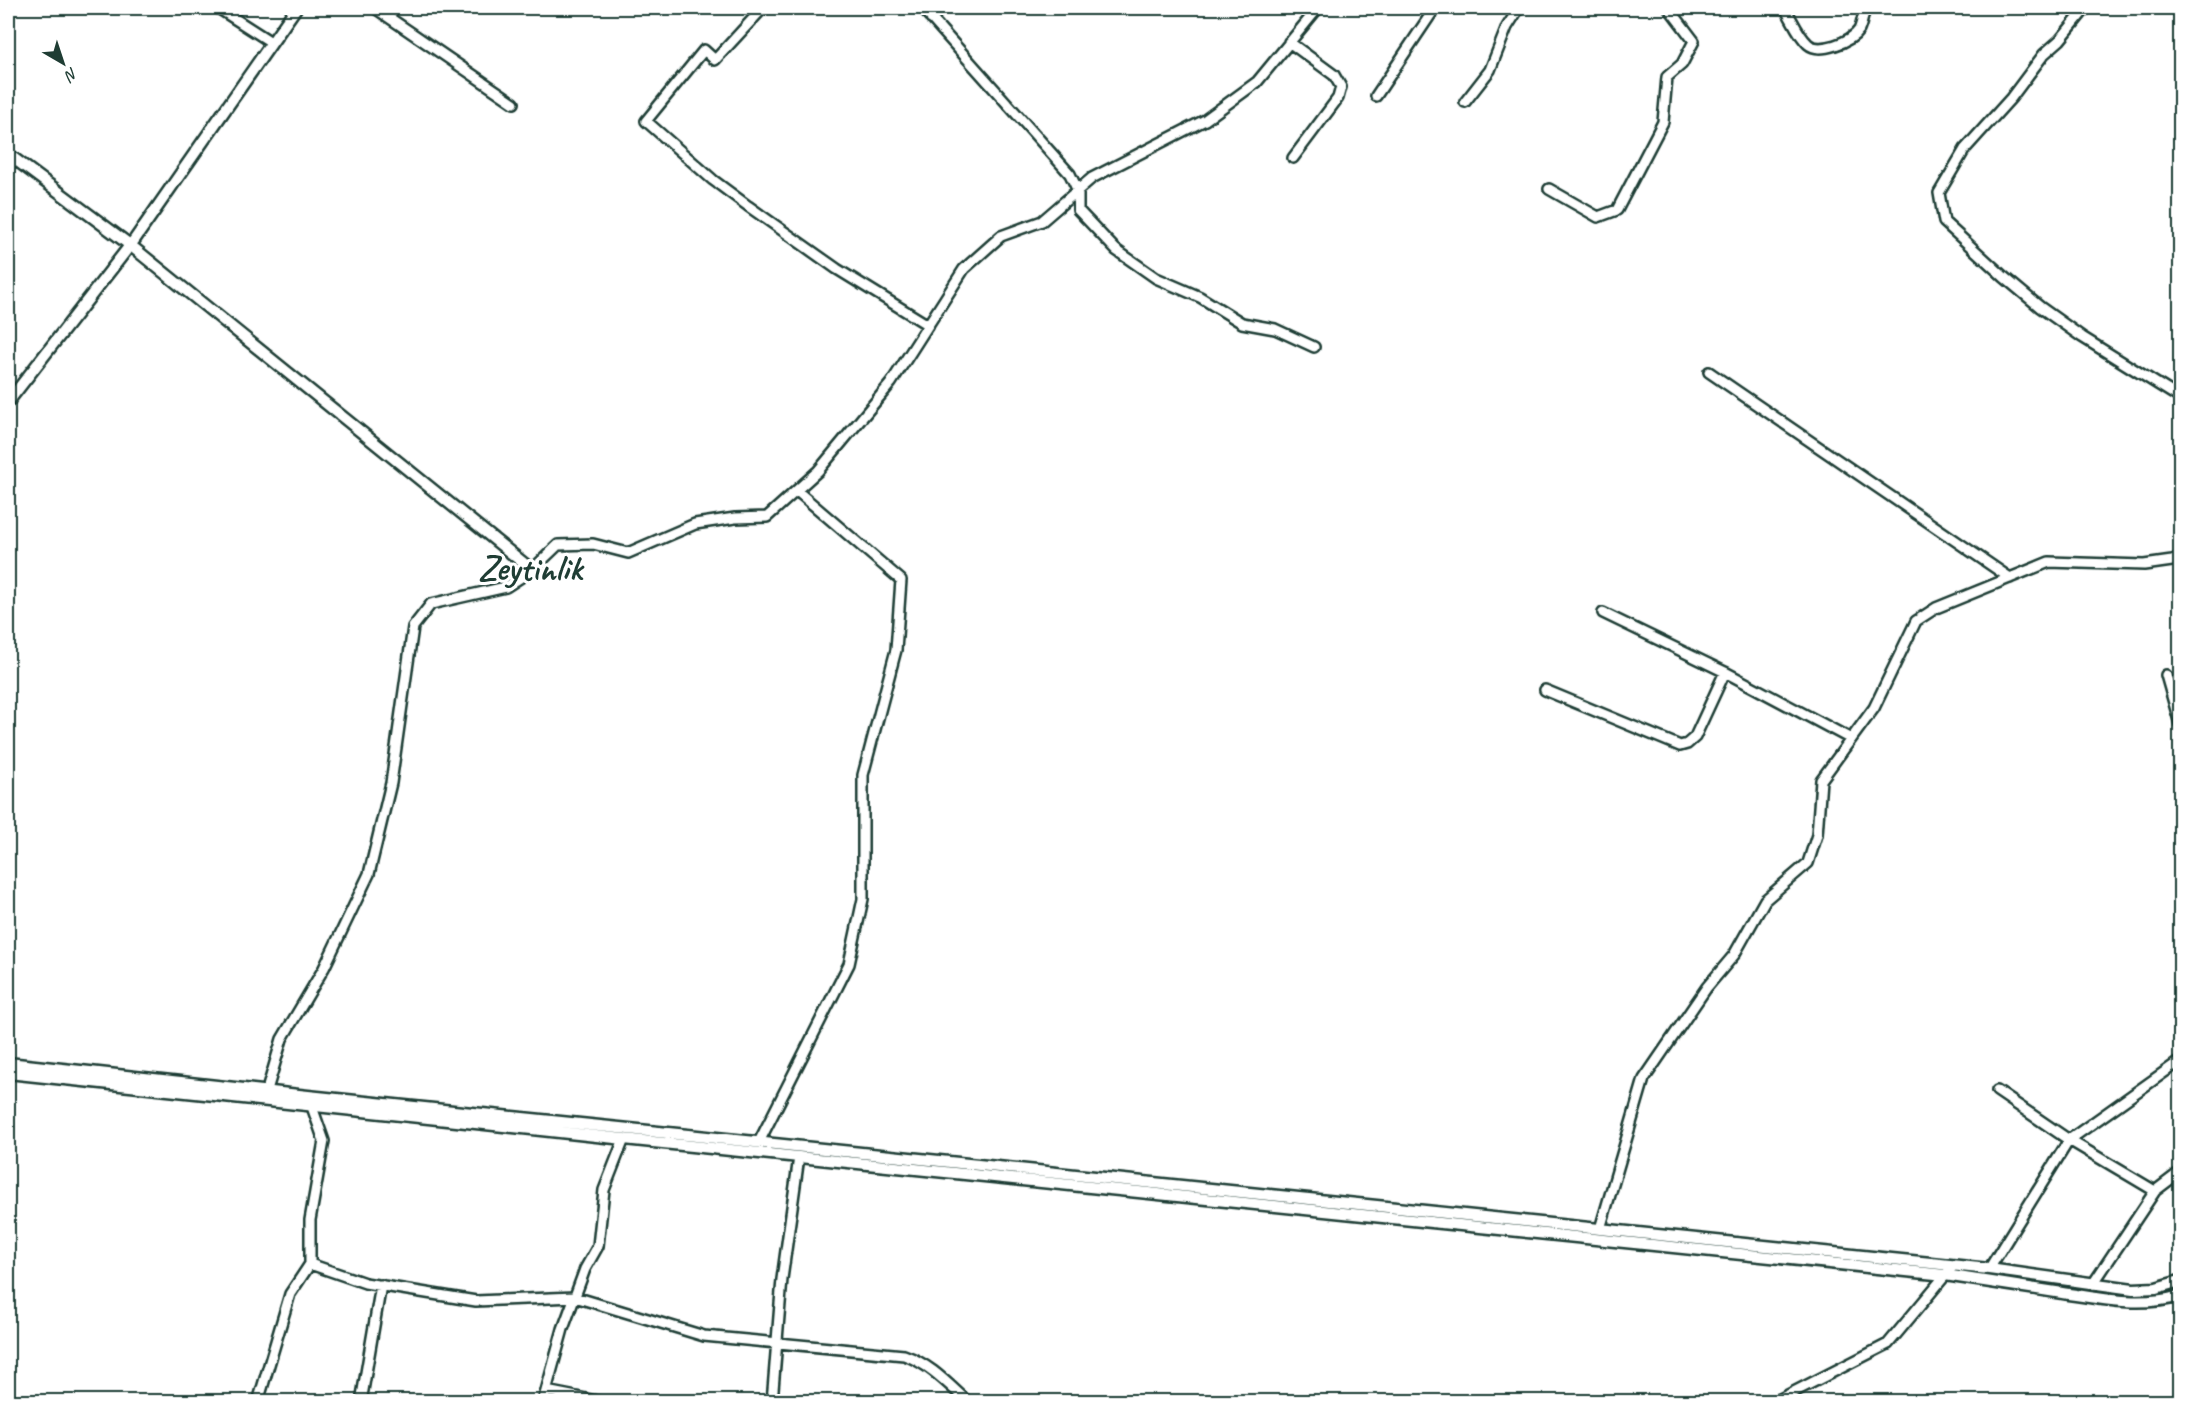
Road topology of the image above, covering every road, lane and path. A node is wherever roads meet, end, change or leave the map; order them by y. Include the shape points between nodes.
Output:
1 (218, 8) edge
2 (296, 8) edge
3 (375, 8) edge
4 (763, 8) edge
5 (922, 8) edge
6 (941, 8) edge
7 (1317, 8) edge
8 (1435, 8) edge
9 (1519, 8) edge
10 (1669, 8) edge
11 (1785, 8) edge
12 (1865, 8) edge
13 (2086, 8) edge
14 (931, 18) junction
15 (271, 42) junction
16 (1289, 42) junction
17 (1376, 96) dead end
18 (1465, 102) dead end
19 (514, 103) dead end
20 (8, 154) edge
21 (1293, 158) dead end
22 (1549, 189) dead end
23 (1078, 191) junction
24 (130, 245) junction
25 (928, 325) junction
26 (1314, 347) dead end
27 (1709, 372) dead end
28 (2181, 398) edge
29 (8, 402) edge
30 (797, 491) junction
31 (2181, 558) edge
32 (532, 570) junction
33 (2010, 578) junction
34 (1603, 614) dead end
35 (1725, 672) junction
36 (2166, 675) dead end
37 (1545, 690) dead end
38 (2181, 724) edge
39 (1851, 738) junction
40 (2181, 1061) edge
41 (8, 1063) edge
42 (8, 1073) edge
43 (267, 1090) junction
44 (1997, 1091) dead end
45 (310, 1101) junction
46 (624, 1139) junction
47 (2069, 1140) junction
48 (759, 1142) junction
49 (800, 1151) junction
50 (2181, 1172) edge
51 (2155, 1191) junction
52 (1600, 1229) junction
53 (310, 1264) junction
54 (1953, 1266) junction
55 (1989, 1269) junction
56 (1945, 1275) junction
57 (2181, 1281) edge
58 (2093, 1284) junction
59 (381, 1285) junction
60 (2181, 1296) edge
61 (575, 1297) junction
62 (778, 1342) junction
63 (546, 1391) junction
64 (258, 1401) edge
65 (361, 1401) edge
66 (543, 1401) edge
67 (602, 1401) edge
68 (772, 1401) edge
69 (968, 1401) edge
70 (1774, 1401) edge

1 - 15 street
2 - 15 street
3 - 19 street
4 - 25 street via 715,60 704,50 646,121 748,206
5 - 14 street
6 - 14 street
7 - 16 street
8 - 17 street
9 - 18 street via 1490,70
10 - 22 street via 1694,41 1682,64 1667,77 1663,122 1617,210 1598,216
11 - 12 street via 1806,42 1823,49 1856,34
13 - 28 street via 1965,149 1939,193 1944,222 2040,307
14 - 23 street via 1054,154
15 - 24 street
16 - 21 street via 1334,75 1341,90
16 - 23 street via 1257,82 1205,120 1092,178
20 - 24 street
23 - 25 street via 1042,221 1001,236 964,269
23 - 26 street via 1078,210 1116,250 1156,278 1200,297 1242,323 1275,329
24 - 29 street
24 - 32 street
25 - 30 street via 891,383
27 - 33 street
30 - 32 street via 767,517 695,524 628,553 593,544 558,545
30 - 48 street via 901,580 896,650 863,776 863,899 849,964
31 - 33 street via 2144,565 2049,562
32 - 43 street via 506,587 431,604 413,627 391,783 369,874 324,968 282,1039
33 - 39 street via 1935,608 1916,621 1874,708
34 - 35 street
35 - 37 street via 1695,737 1680,746
35 - 39 street
36 - 38 street
39 - 52 street via 1821,780 1817,835 1808,863 1765,900 1734,955 1707,987 1644,1079
40 - 47 street
41 - 43 street
42 - 45 street
43 - 45 street
44 - 47 street
45 - 46 street
45 - 48 street
45 - 53 street via 324,1141 310,1220
46 - 49 street
46 - 61 street via 604,1190 598,1246
47 - 51 street
47 - 55 street
48 - 49 street
49 - 52 street
49 - 56 street
49 - 62 street via 782,1279
50 - 51 street
51 - 58 street
52 - 54 street
53 - 59 street
53 - 64 street via 290,1294
54 - 55 street
54 - 56 street
55 - 58 street
56 - 60 street via 2135,1302
56 - 70 street via 1888,1344
57 - 58 street via 2156,1288
59 - 61 street via 476,1301
59 - 65 street
61 - 62 street via 704,1336
61 - 63 street
62 - 68 street
62 - 69 street via 904,1355 934,1371
63 - 66 street
63 - 67 street

